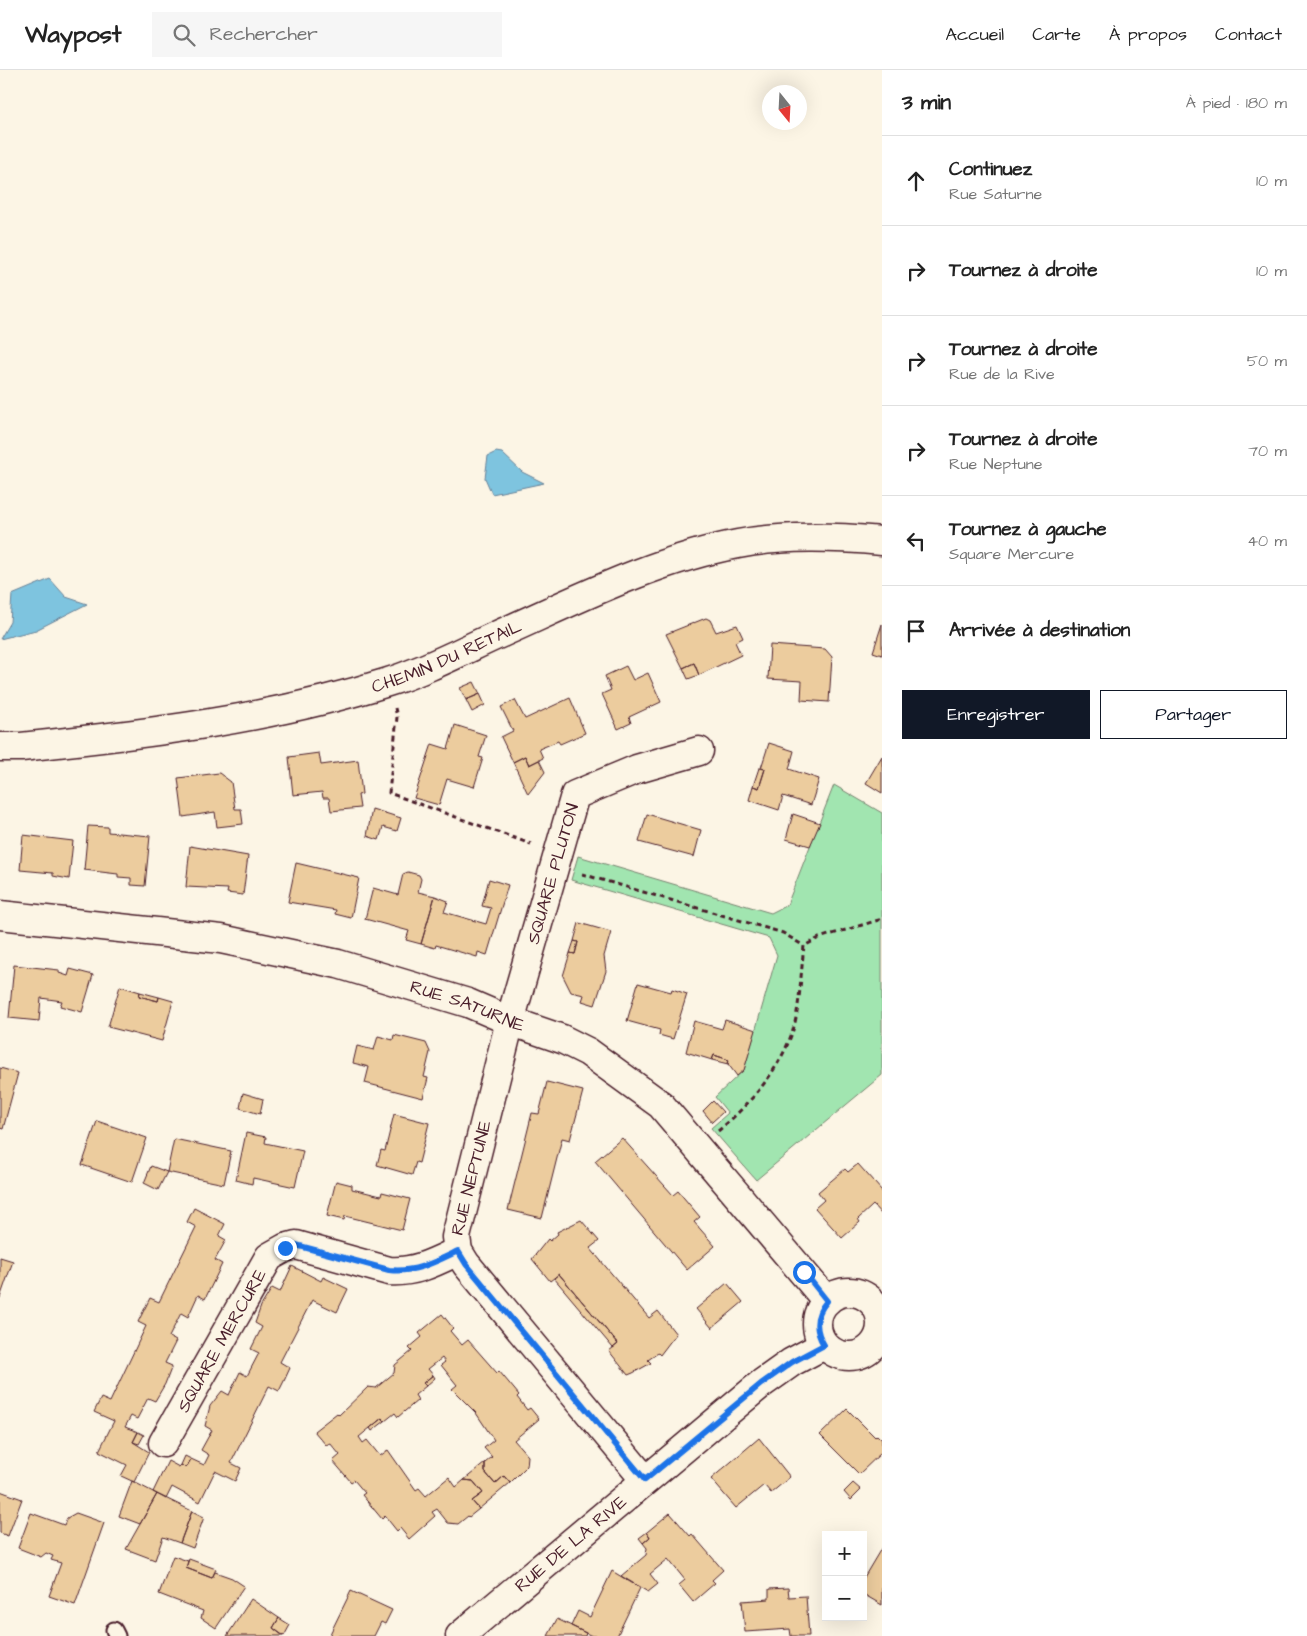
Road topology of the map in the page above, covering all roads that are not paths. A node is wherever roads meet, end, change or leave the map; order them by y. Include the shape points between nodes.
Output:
1 (882, 541) edge
2 (0, 747) edge
3 (699, 751) dead end
4 (0, 915) edge
5 (510, 1021) junction
6 (458, 1251) junction
7 (877, 1297) edge
8 (827, 1301) junction
9 (824, 1345) junction
10 (876, 1358) edge
11 (163, 1443) dead end
12 (645, 1480) junction
13 (460, 1636) edge

1 - 2 street, CHEMIN DU RETAIL via 809,538 740,544 640,572 389,682 273,711 171,731
3 - 5 street, SQUARE PLUTON via 637,769 575,795
4 - 5 street, RUE SATURNE via 221,939 338,964 468,1003
5 - 6 street, RUE NEPTUNE via 456,1237
5 - 8 street, RUE SATURNE via 588,1052 661,1105
6 - 11 street, SQUARE MERCURE via 416,1270 403,1272 296,1245 269,1257
6 - 12 street, RUE NEPTUNE
7 - 8 street via 842,1293
7 - 10 street via 881,1327
8 - 9 street via 821,1308 817,1327
9 - 10 street via 841,1356 861,1354
9 - 12 street, RUE DE LA RIVE via 761,1384
12 - 13 street, RUE DE LA RIVE

